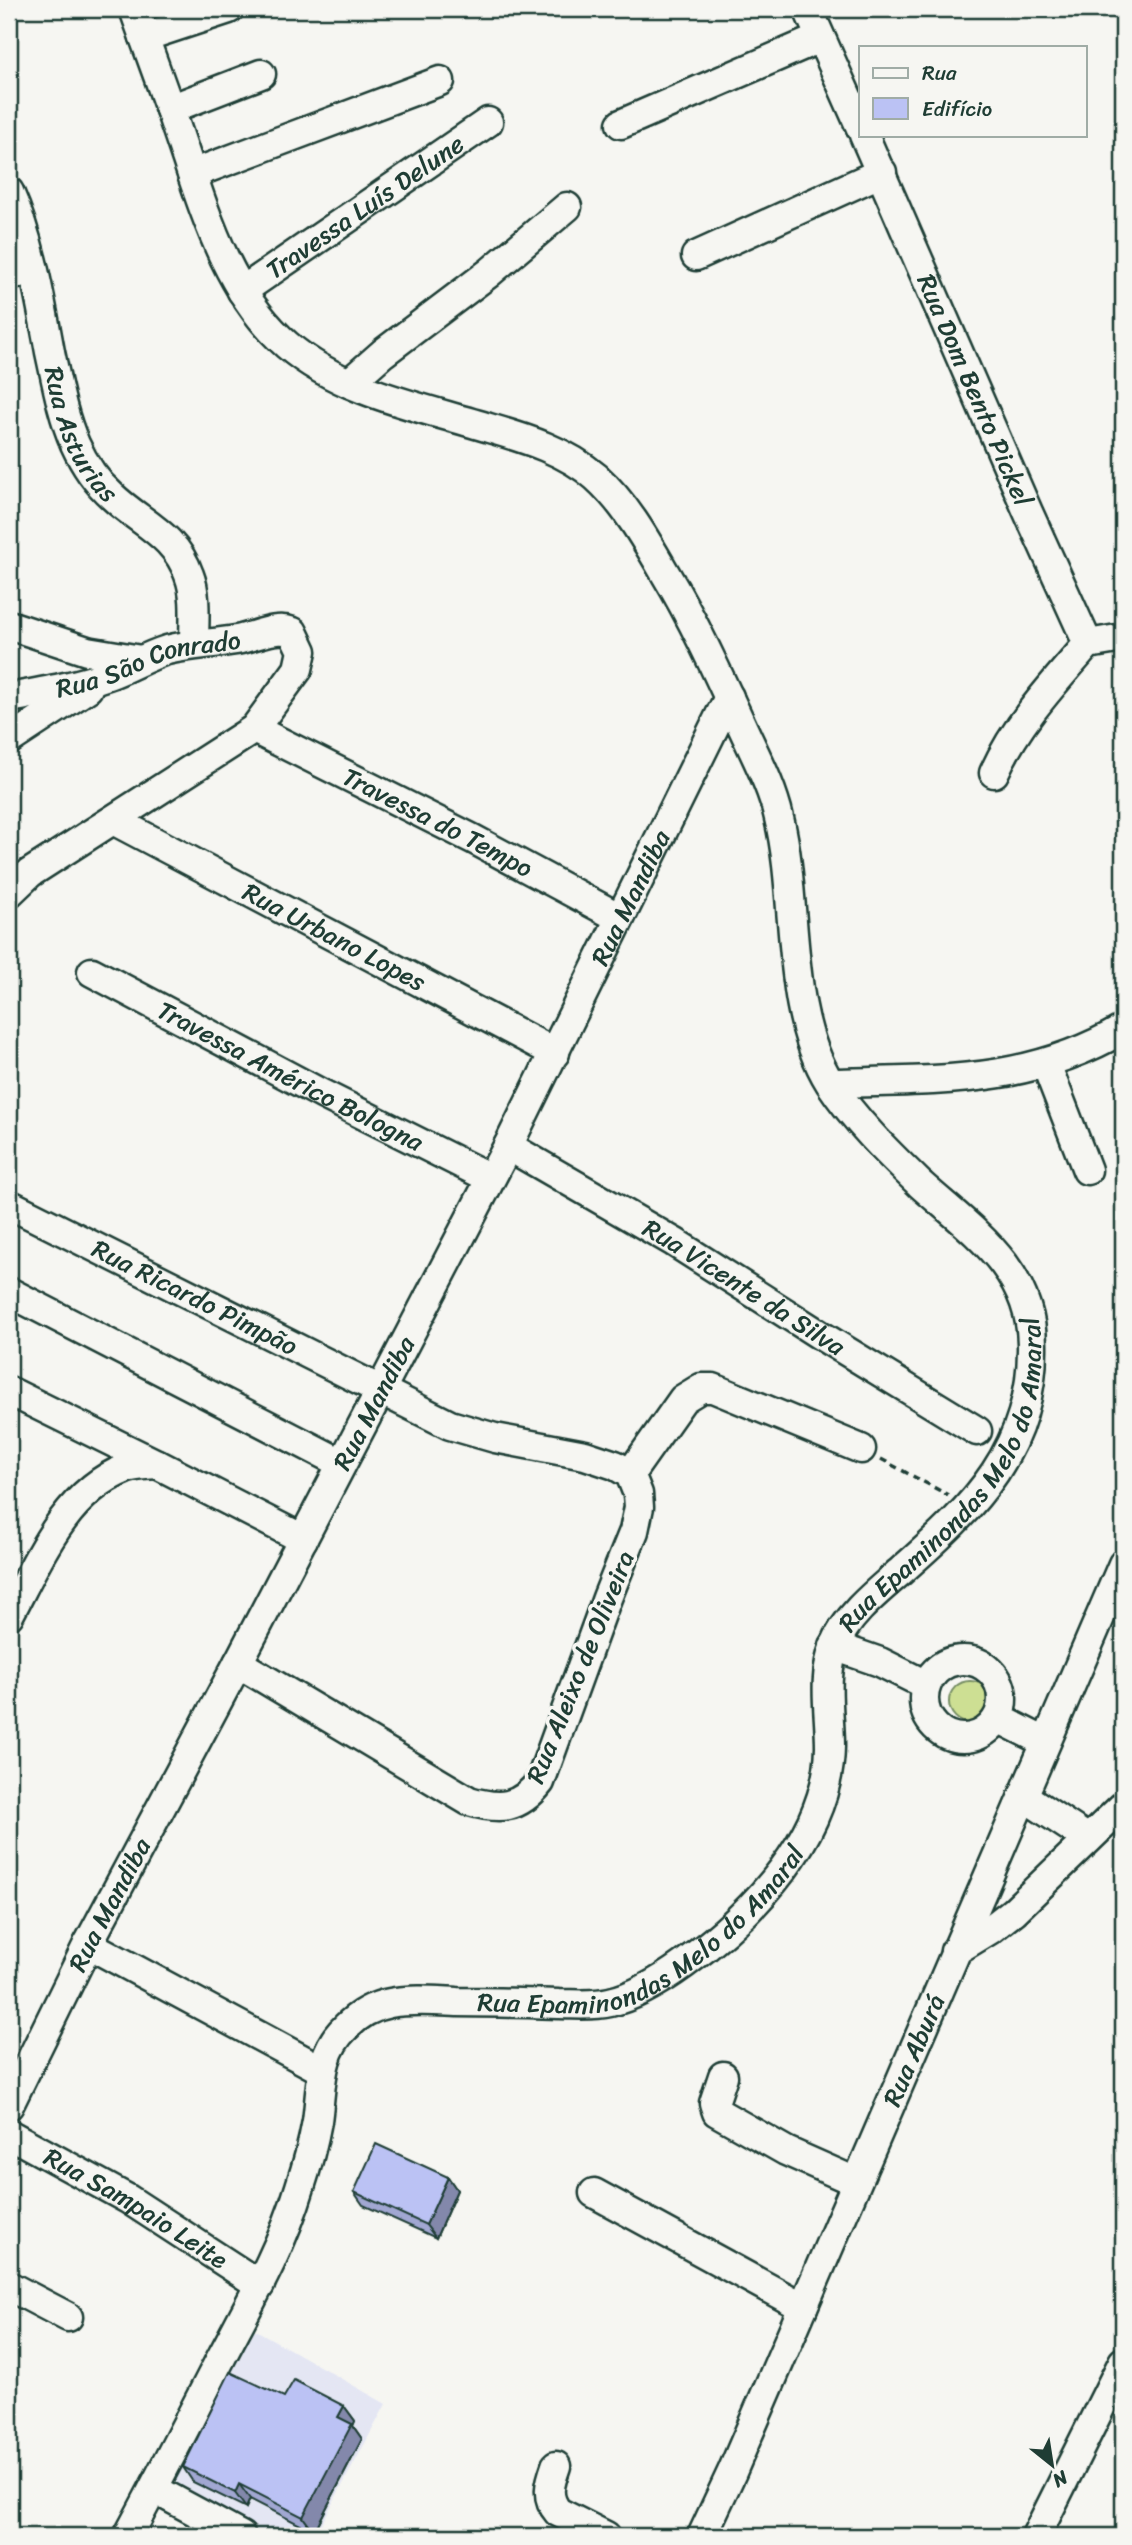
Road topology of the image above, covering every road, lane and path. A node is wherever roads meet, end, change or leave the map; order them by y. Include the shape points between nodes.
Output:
1 (134, 9) edge
2 (229, 9) edge
3 (808, 9) edge
4 (144, 37) junction
5 (820, 38) junction
6 (261, 74) dead end
7 (440, 81) dead end
8 (170, 109) junction
9 (488, 122) dead end
10 (621, 124) dead end
11 (859, 124) edge
12 (864, 136) edge
13 (882, 172) junction
14 (192, 174) junction
15 (9, 192) edge
16 (567, 207) dead end
17 (696, 256) dead end
18 (21, 272) edge
19 (242, 291) junction
20 (349, 383) junction
21 (9, 625) edge
22 (1123, 638) edge
23 (194, 644) junction
24 (1088, 644) junction
25 (141, 660) junction
26 (108, 675) junction
27 (729, 697) junction
28 (9, 698) edge
29 (254, 729) junction
30 (9, 740) edge
31 (994, 773) dead end
32 (114, 821) junction
33 (9, 893) edge
34 (620, 918) junction
35 (92, 972) dead end
36 (1123, 1029) edge
37 (555, 1053) junction
38 (1046, 1064) junction
39 (831, 1083) junction
40 (508, 1146) junction
41 (1087, 1170) dead end
42 (490, 1178) junction
43 (9, 1204) edge
44 (9, 1292) edge
45 (9, 1391) edge
46 (380, 1391) junction
47 (977, 1431) dead end
48 (861, 1449) joint
49 (341, 1463) junction
50 (157, 1464) junction
51 (630, 1474) junction
52 (968, 1506) junction
53 (303, 1539) junction
54 (1123, 1564) edge
55 (9, 1615) edge
56 (834, 1646) junction
57 (238, 1663) junction
58 (926, 1685) junction
59 (998, 1718) junction
60 (1045, 1742) junction
61 (1023, 1796) junction
62 (1123, 1806) edge
63 (1088, 1839) junction
64 (88, 1944) junction
65 (955, 1951) junction
66 (20, 2056) edge
67 (322, 2070) junction
68 (723, 2076) dead end
69 (9, 2105) edge
70 (9, 2134) edge
71 (856, 2182) junction
72 (594, 2193) dead end
73 (260, 2285) junction
74 (9, 2286) edge
75 (803, 2307) junction
76 (68, 2317) dead end
77 (1123, 2362) edge
78 (1117, 2391) edge
79 (556, 2466) dead end
80 (154, 2489) junction
81 (1042, 2534) edge
82 (128, 2536) edge
83 (241, 2536) edge
84 (606, 2536) edge
85 (702, 2536) edge

1 - 4 street, Rua Epaminondas Melo do Amaral
2 - 4 street
3 - 5 street
4 - 8 street, Rua Epaminondas Melo do Amaral
5 - 10 street
5 - 11 street
6 - 8 street
7 - 14 street
8 - 14 street, Rua Epaminondas Melo do Amaral
9 - 19 street, Travessa Luís Delune
12 - 13 street, Rua Dom Bento Pickel
13 - 17 street
13 - 24 street, Rua Dom Bento Pickel
14 - 19 street, Rua Epaminondas Melo do Amaral
15 - 18 street, Rua Asturias via 21,218
16 - 20 street
18 - 23 street, Rua Asturias via 61,410 93,477 113,498 156,528 184,564 192,587
19 - 20 street, Rua Epaminondas Melo do Amaral via 282,341
20 - 27 street, Rua Epaminondas Melo do Amaral via 520,437 591,472 627,513 669,580
21 - 25 street via 87,651
22 - 24 street
23 - 25 street, Rua São Conrado
23 - 29 street, Rua São Conrado via 285,629 293,632 300,642 298,670
24 - 31 street via 1020,726
25 - 26 street, Rua São Conrado
26 - 28 street, Rua São Conrado
26 - 30 street
27 - 34 street, Rua Mandiba
27 - 39 street, Rua Epaminondas Melo do Amaral via 778,810 798,978 809,1034
29 - 32 street
29 - 34 street, Travessa do Tempo
32 - 33 street via 30,873
32 - 37 street, Rua Urbano Lopes
34 - 37 street, Rua Mandiba
35 - 42 street, Travessa Américo Bologna
36 - 38 street
37 - 40 street, Rua Mandiba
38 - 39 street via 968,1079
38 - 41 street
39 - 52 street, Rua Epaminondas Melo do Amaral via 882,1147 985,1241 1009,1268 1022,1292 1033,1340 1023,1418 1010,1452
40 - 42 street, Rua Mandiba
40 - 47 street, Rua Vicente da Silva via 674,1242
42 - 46 street, Rua Mandiba
43 - 46 street, Rua Ricardo Pimpão
44 - 49 street
45 - 50 street
46 - 49 street, Rua Mandiba
46 - 51 street via 468,1431 585,1455
48 - 51 street via 713,1388 701,1388 683,1399
48 - 52 path
49 - 53 street, Rua Mandiba
50 - 53 street
50 - 55 street via 125,1469 84,1494 65,1514
51 - 57 street, Rua Aleixo de Oliveira via 639,1507 634,1531 540,1782 514,1804 492,1807 469,1801
52 - 56 street, Rua Epaminondas Melo do Amaral via 869,1600
53 - 57 street, Rua Mandiba
54 - 60 street, Rua Aburá
56 - 58 street
56 - 67 street, Rua Epaminondas Melo do Amaral via 829,1679 830,1751 818,1808 795,1852 767,1888 707,1947 634,1995 611,2002 425,2001 368,2010 337,2034
57 - 64 street, Rua Mandiba
58 - 59 street via 923,1696 928,1719 946,1735 957,1739 981,1734
58 - 59 street via 951,1661 985,1666 1002,1695
59 - 60 street
60 - 61 street, Rua Aburá
61 - 63 street
61 - 65 street, Rua Aburá
62 - 63 street
63 - 65 street via 1014,1911
64 - 66 street, Rua Mandiba
64 - 67 street
65 - 71 street, Rua Aburá
66 - 69 street, Rua Mandiba
67 - 73 street, Rua Epaminondas Melo do Amaral via 317,2121 300,2190
68 - 71 street via 713,2103 716,2112 786,2151
70 - 73 street, Rua Sampaio Leite via 128,2199
71 - 75 street, Rua Aburá
72 - 75 street
73 - 80 street, Rua Epaminondas Melo do Amaral
74 - 76 street
75 - 85 street, Rua Aburá via 722,2467
77 - 78 street
78 - 81 street
79 - 84 street via 550,2498 558,2512
80 - 82 street, Rua Epaminondas Melo do Amaral
80 - 83 street

